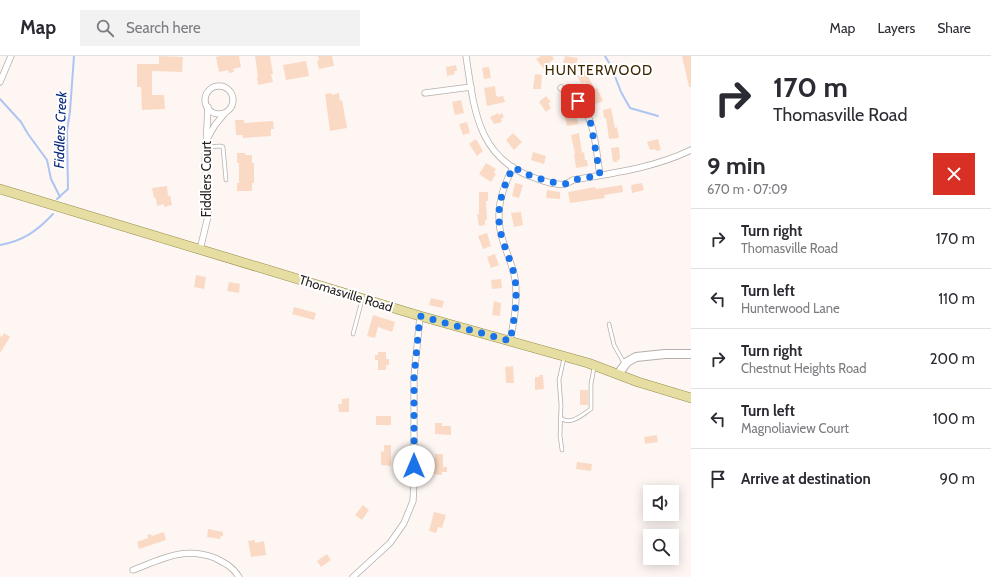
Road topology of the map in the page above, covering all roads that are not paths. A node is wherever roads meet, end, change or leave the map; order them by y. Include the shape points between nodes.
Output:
1 (11, 56) edge
2 (466, 56) edge
3 (0, 82) edge
4 (471, 87) junction
5 (561, 88) dead end
6 (425, 93) dead end
7 (208, 107) junction
8 (226, 112) junction
9 (207, 139) junction
10 (206, 147) junction
11 (691, 150) edge
12 (513, 167) junction
13 (600, 175) junction
14 (226, 180) dead end
15 (0, 189) edge
16 (200, 250) junction
17 (363, 298) junction
18 (420, 316) junction
19 (609, 324) dead end
20 (353, 334) dead end
21 (510, 341) junction
22 (691, 354) edge
23 (565, 356) junction
24 (625, 364) junction
25 (594, 366) junction
26 (618, 374) junction
27 (691, 398) edge
28 (560, 417) junction
29 (562, 450) dead end
30 (133, 570) dead end
31 (239, 577) edge
32 (352, 577) edge

1 - 3 street
2 - 4 street
4 - 6 street
4 - 12 street via 476,118 484,135 498,154
5 - 13 street via 578,101 587,116 593,133
7 - 8 street via 214,113
7 - 8 street, Fiddlers Court via 208,92 218,86 224,87 230,90 233,96 231,108
7 - 9 street, Fiddlers Court
8 - 9 street
9 - 10 street, Fiddlers Court
10 - 14 lane via 224,147
10 - 16 street, Fiddlers Court via 208,216
11 - 13 street via 649,167
12 - 13 street via 533,177 565,184
12 - 21 street via 500,197 498,214 500,232 515,286
15 - 16 main road, Thomasville Road
16 - 17 main road, Thomasville Road
17 - 18 main road, Thomasville Road
17 - 20 lane
18 - 21 main road, Thomasville Road
18 - 32 street via 414,377 413,501 404,523 390,543
19 - 24 lane via 614,345
21 - 23 main road, Thomasville Road
22 - 24 main road via 636,357
23 - 25 main road, Thomasville Road
23 - 28 lane via 559,380
24 - 26 main road
25 - 26 main road, Thomasville Road
25 - 28 lane via 591,409 570,421
26 - 27 main road, Thomasville Road
28 - 29 lane
30 - 31 street via 185,552 207,555 226,563

